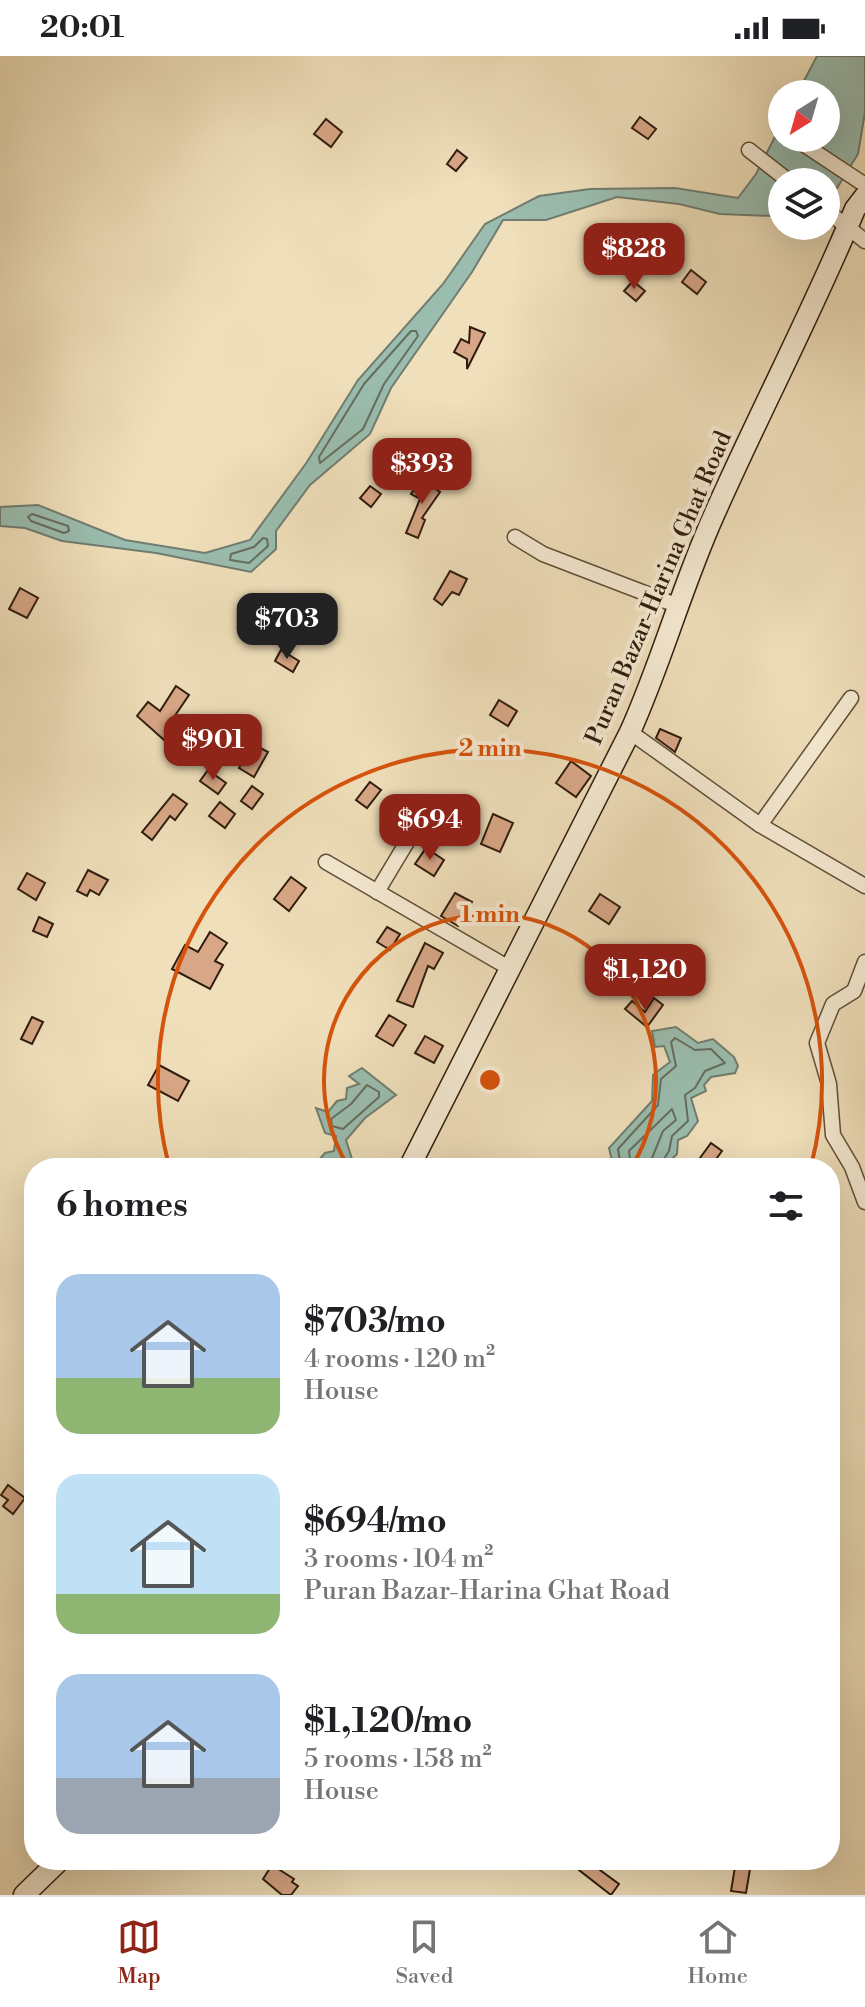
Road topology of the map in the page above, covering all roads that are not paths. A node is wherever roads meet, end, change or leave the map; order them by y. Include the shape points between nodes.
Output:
1 (749, 150) dead end
2 (815, 152) edge
3 (772, 168) edge
4 (865, 185) edge
5 (865, 196) edge
6 (840, 221) edge
7 (848, 227) junction
8 (865, 241) edge
9 (515, 537) dead end
10 (676, 605) junction
11 (851, 698) dead end
12 (630, 732) junction
13 (760, 825) junction
14 (410, 837) dead end
15 (326, 862) dead end
16 (865, 886) edge
17 (377, 892) junction
18 (865, 962) edge
19 (509, 968) junction
20 (414, 1158) edge
21 (865, 1202) edge
22 (50, 1870) edge
23 (24, 1895) edge

1 - 3 street
2 - 4 street
5 - 7 main road, Puran Bazar-Harina Ghat Road
6 - 7 street
7 - 8 street
7 - 10 main road, Puran Bazar-Harina Ghat Road
9 - 10 street via 543,554
10 - 12 main road, Puran Bazar-Harina Ghat Road via 657,672
11 - 13 street
12 - 13 street
12 - 19 main road, Puran Bazar-Harina Ghat Road
13 - 16 street
14 - 17 street
15 - 17 street
17 - 19 street
18 - 21 street via 854,991 833,1004 817,1043 829,1084 833,1135
19 - 20 main road, Puran Bazar-Harina Ghat Road
22 - 23 main road

